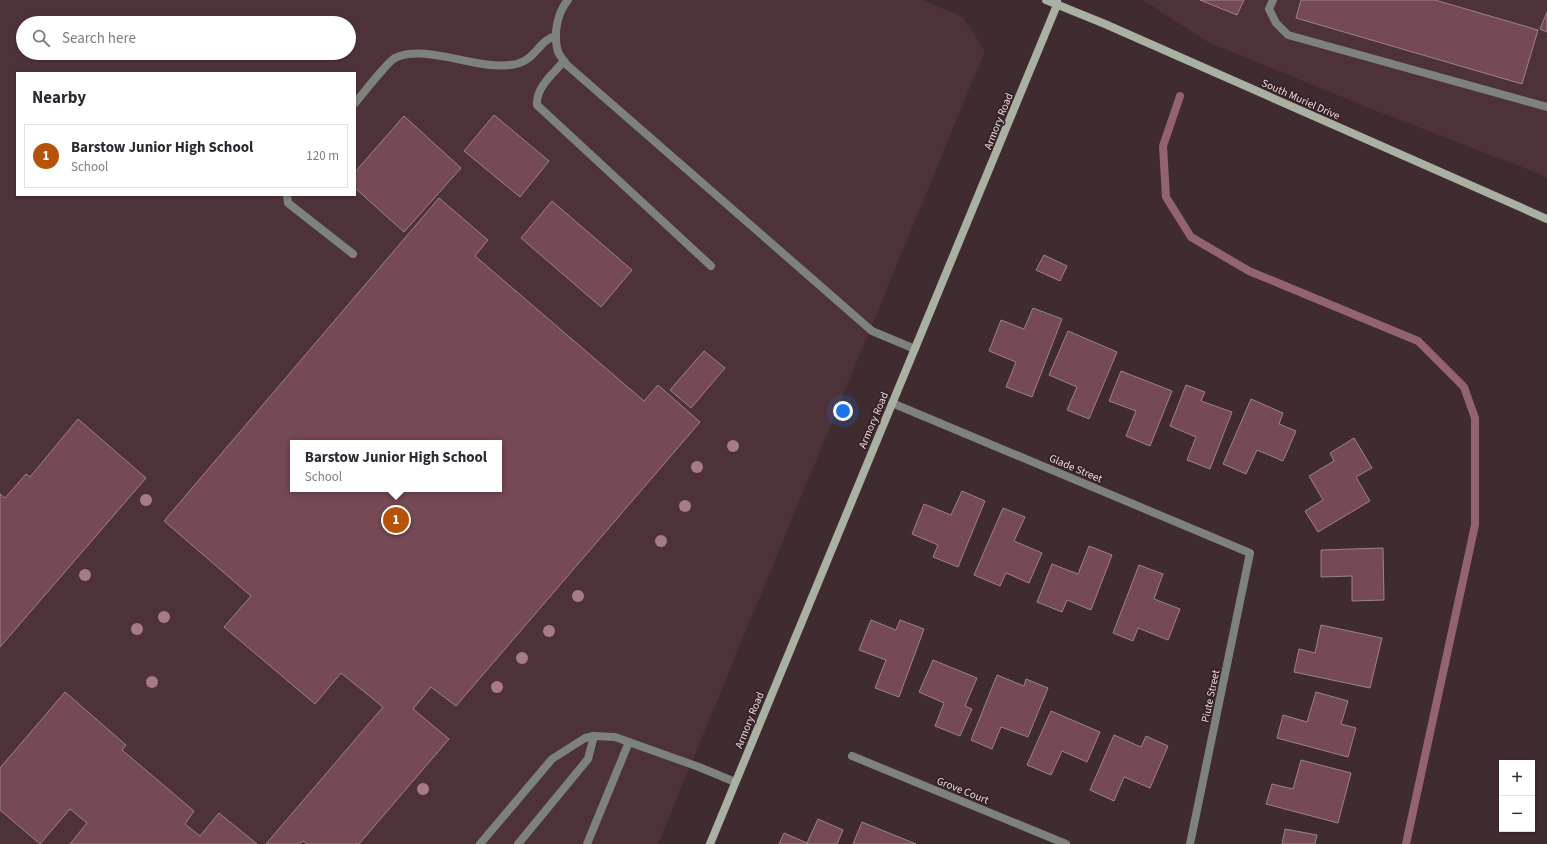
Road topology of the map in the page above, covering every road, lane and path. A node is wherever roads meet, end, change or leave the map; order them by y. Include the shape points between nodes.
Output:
1 (568, 0) edge
2 (1046, 0) edge
3 (1273, 0) edge
4 (1059, 2) edge
5 (556, 36) junction
6 (564, 61) junction
7 (356, 102) edge
8 (1547, 106) edge
9 (287, 196) edge
10 (1547, 219) edge
11 (353, 254) dead end
12 (711, 266) dead end
13 (915, 349) junction
14 (892, 403) junction
15 (1250, 553) joint
16 (594, 736) junction
17 (629, 742) junction
18 (852, 756) dead end
19 (736, 782) junction
20 (480, 844) edge
21 (518, 844) edge
22 (587, 844) edge
23 (710, 844) edge
24 (1066, 844) edge
25 (1190, 844) edge

1 - 5 street via 558,19
2 - 4 main road, South Muriel Drive
3 - 8 street via 1269,9 1276,23 1288,35
4 - 10 main road, South Muriel Drive
4 - 13 main road, Armory Road
5 - 6 street via 558,52
5 - 7 street via 549,37 524,61 509,66 428,54 407,54 394,58
6 - 12 street via 541,88 537,105
6 - 13 street via 868,327
9 - 11 street via 288,203
13 - 14 main road, Armory Road
14 - 15 street, Glade Street
14 - 19 main road, Armory Road
15 - 25 street, Piute Street
16 - 17 street via 615,737
16 - 20 street via 585,738 552,759
16 - 21 street via 588,759
17 - 19 street
17 - 22 street
18 - 24 street, Grove Court
19 - 23 main road, Armory Road

